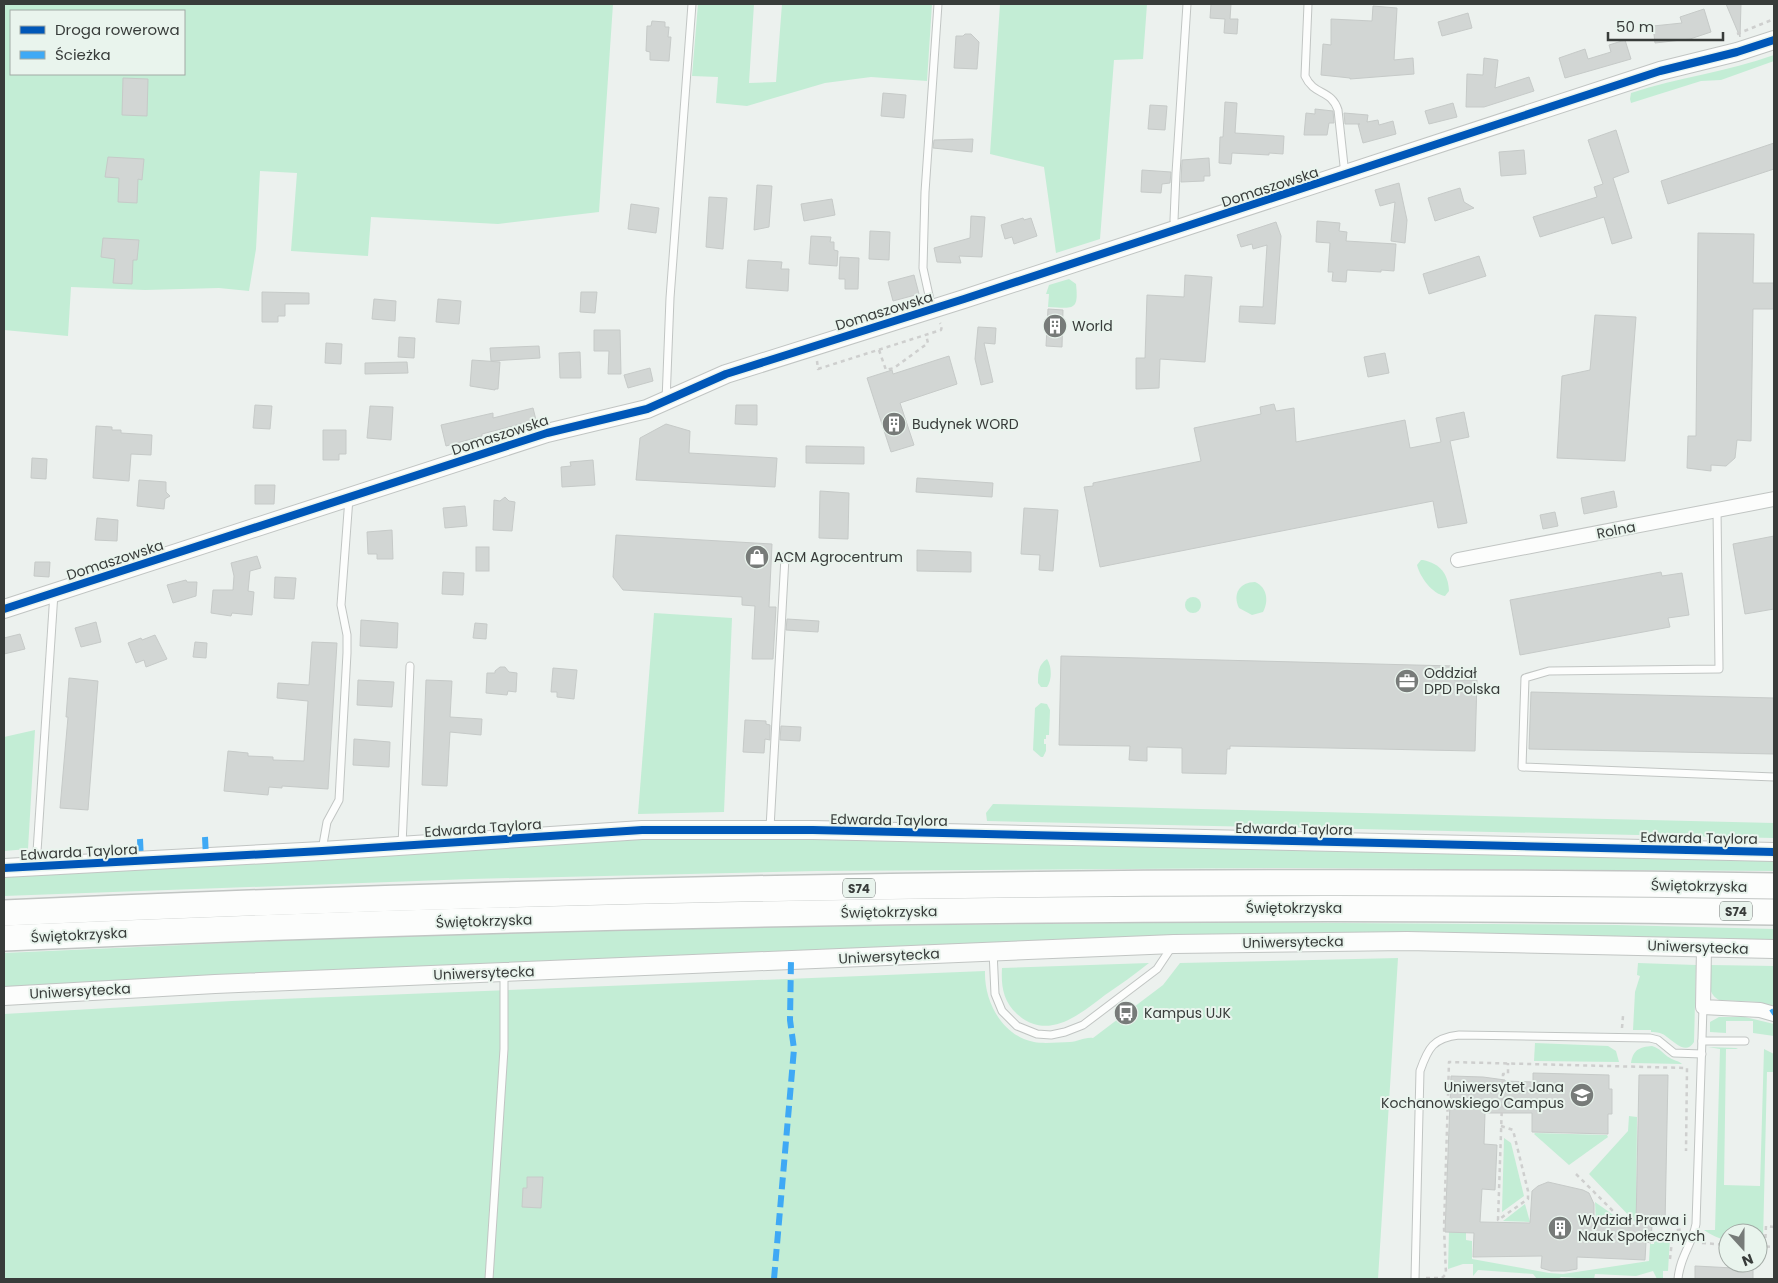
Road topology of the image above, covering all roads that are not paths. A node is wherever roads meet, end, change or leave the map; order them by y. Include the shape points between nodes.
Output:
1 (692, 4) edge
2 (938, 4) edge
3 (1187, 4) edge
4 (1308, 4) edge
5 (1774, 40) edge
6 (1345, 175) junction
7 (1176, 230) junction
8 (934, 314) junction
9 (666, 401) junction
10 (349, 498) junction
11 (1774, 499) edge
12 (1717, 510) junction
13 (785, 557) dead end
14 (1458, 560) dead end
15 (54, 593) junction
16 (4, 609) edge
17 (410, 666) dead end
18 (1774, 777) edge
19 (770, 830) junction
20 (402, 846) junction
21 (322, 851) junction
22 (1774, 852) edge
23 (36, 867) junction
24 (4, 868) edge
25 (1774, 886) edge
26 (1774, 912) edge
27 (4, 913) edge
28 (4, 938) edge
29 (1174, 944) junction
30 (1704, 947) junction
31 (1774, 949) edge
32 (993, 950) junction
33 (504, 973) junction
34 (4, 996) edge
35 (1703, 1007) junction
36 (1774, 1014) edge
37 (1702, 1041) junction
38 (1745, 1041) dead end
39 (1702, 1054) junction
40 (1415, 1278) edge
41 (489, 1279) edge
42 (1678, 1279) edge

1 - 9 lane via 670,298
2 - 8 lane via 923,268
3 - 7 lane
4 - 6 lane via 1305,76 1309,85 1334,100 1338,110
5 - 6 street, Domaszowska via 1660,71
6 - 7 street, Domaszowska
7 - 8 street, Domaszowska
8 - 9 street, Domaszowska via 726,374
9 - 10 street, Domaszowska via 634,414 547,433
10 - 15 street, Domaszowska
10 - 21 lane via 341,605 347,653 339,800 328,822
11 - 12 street, Rolna
12 - 14 street, Rolna
12 - 18 lane via 1719,669 1549,671 1525,678 1522,767
13 - 19 lane
15 - 16 street, Domaszowska
15 - 23 lane
17 - 20 lane
19 - 20 street, Edwarda Taylora via 642,830
19 - 22 street, Edwarda Taylora
20 - 21 street, Edwarda Taylora
21 - 23 street, Edwarda Taylora
23 - 24 street, Edwarda Taylora
25 - 27 highway, Świętokrzyska / S74 via 1366,883 925,886 395,898
26 - 28 highway, Świętokrzyska / S74 via 1340,908 784,914
29 - 30 street, Uniwersytecka via 1407,941
29 - 32 street, Uniwersytecka
29 - 32 lane via 1157,969 1083,1025 1051,1035 1037,1034 1017,1026 1002,1011 995,994
30 - 31 street, Uniwersytecka
30 - 35 street
32 - 33 street, Uniwersytecka
33 - 34 street, Uniwersytecka
33 - 41 lane via 504,1049
35 - 36 street via 1760,1010
35 - 37 lane
37 - 38 lane
37 - 39 lane
39 - 40 lane via 1674,1053 1658,1040 1650,1038 1459,1035 1440,1039 1428,1049 1420,1071
39 - 42 lane via 1696,1224 1691,1243 1681,1261

